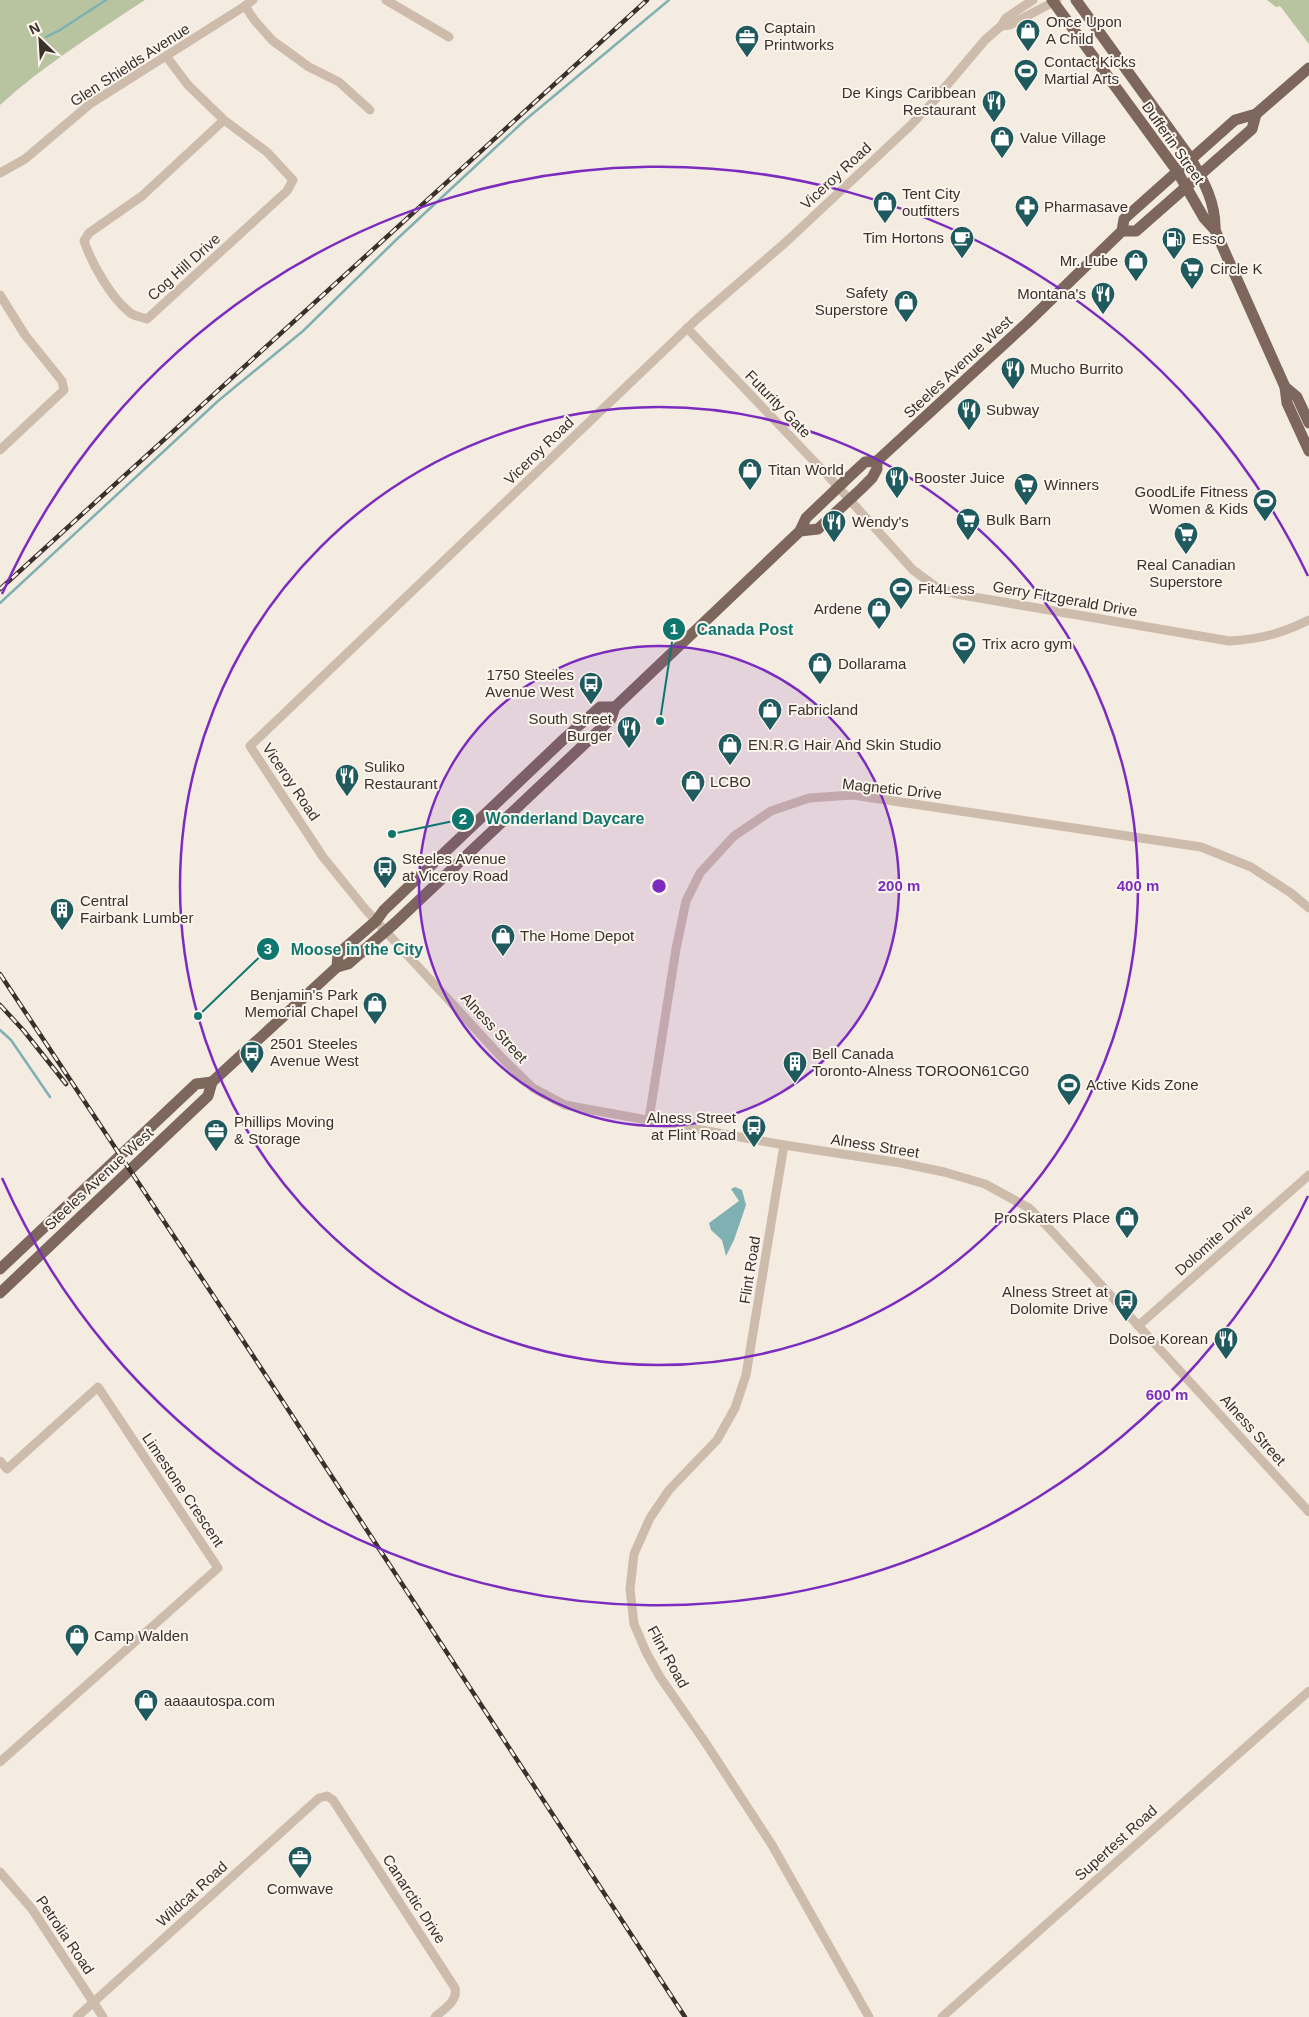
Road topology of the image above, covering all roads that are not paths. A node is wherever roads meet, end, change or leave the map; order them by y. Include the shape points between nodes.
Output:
1 (386, 0) edge
2 (1033, 0) edge
3 (1076, 0) edge
4 (1054, 1) edge
5 (249, 3) edge
6 (1001, 26) junction
7 (450, 38) dead end
8 (166, 56) junction
9 (1309, 68) edge
10 (370, 110) dead end
11 (1256, 114) junction
12 (224, 120) junction
13 (1191, 158) junction
14 (1177, 171) junction
15 (0, 173) edge
16 (1200, 174) junction
17 (1186, 185) junction
18 (1215, 230) junction
19 (1122, 231) junction
20 (0, 295) edge
21 (687, 328) junction
22 (1285, 387) junction
23 (1309, 423) edge
24 (0, 450) edge
25 (1309, 451) edge
26 (877, 461) junction
27 (837, 488) junction
28 (849, 500) junction
29 (800, 531) junction
30 (1309, 620) edge
31 (615, 707) junction
32 (566, 737) junction
33 (578, 750) junction
34 (1309, 908) edge
35 (376, 921) junction
36 (385, 932) junction
37 (336, 967) junction
38 (212, 1082) junction
39 (649, 1119) junction
40 (784, 1145) junction
41 (1309, 1175) edge
42 (0, 1269) edge
43 (0, 1293) edge
44 (1138, 1326) junction
45 (0, 1461) edge
46 (1309, 1512) edge
47 (1309, 1691) edge
48 (0, 1762) edge
49 (327, 1796) joint
50 (0, 1872) edge
51 (94, 2002) junction
52 (77, 2017) edge
53 (103, 2017) edge
54 (435, 2017) edge
55 (869, 2017) edge
56 (942, 2017) edge

1 - 7 street
2 - 6 street, Viceroy Road via 1006,18
3 - 13 main road, Dufferin Street
4 - 6 street, Viceroy Road via 1010,25
4 - 14 main road, Dufferin Street
5 - 8 street, Glen Shields Avenue
5 - 10 street via 255,21 273,41 309,67 339,82
6 - 21 street, Viceroy Road via 910,126 786,242
8 - 12 street, Cog Hill Drive via 188,85
8 - 15 street, Glen Shields Avenue via 90,104 25,159
9 - 11 main road, Steeles Avenue West
11 - 13 main road, Steeles Avenue West via 1235,120
11 - 16 main road, Steeles Avenue West via 1252,129
12 - 12 street, Cog Hill Drive via 267,152 293,180 287,191 147,319 130,313 102,279 84,241 89,233 142,196
13 - 14 main road, Steeles Avenue West
13 - 16 main road, Dufferin Street
14 - 17 main road, Dufferin Street
14 - 19 main road, Steeles Avenue West via 1124,218
16 - 17 main road, Steeles Avenue West
16 - 18 main road, Dufferin Street via 1216,212
17 - 18 main road, Dufferin Street via 1204,218
17 - 19 main road, Steeles Avenue West via 1136,231
18 - 22 main road, Dufferin Street
19 - 26 main road, Steeles Avenue West
20 - 24 street via 25,335 62,381 64,390
21 - 27 street, Futurity Gate
21 - 35 street, Viceroy Road via 250,746 323,856
22 - 23 main road, Dufferin Street via 1297,397
22 - 25 main road, Dufferin Street via 1287,403
26 - 27 main road, Steeles Avenue West via 865,462
26 - 28 main road, Steeles Avenue West via 872,478
27 - 28 street, Futurity Gate
27 - 29 main road, Steeles Avenue West via 806,518
28 - 29 main road, Steeles Avenue West via 818,529
28 - 30 street, Gerry Fitzgerald Drive via 914,570 935,586 956,594 1229,641 1259,639
29 - 31 main road, Steeles Avenue West
31 - 32 main road, Steeles Avenue West via 600,707
31 - 33 main road, Steeles Avenue West via 611,720
32 - 33 main road
32 - 35 main road, Steeles Avenue West
33 - 36 main road, Steeles Avenue West
34 - 39 street, Magnetic Drive via 1251,867 1201,848 853,795 809,798 771,810 734,836 700,874 686,901
35 - 36 street, Alness Street
35 - 37 main road, Steeles Avenue West via 338,954
36 - 37 main road, Steeles Avenue West via 348,964
36 - 39 street, Alness Street via 533,1088 565,1105
37 - 38 main road, Steeles Avenue West
38 - 42 main road, Steeles Avenue West via 196,1084
38 - 43 main road, Steeles Avenue West via 208,1096
39 - 40 street, Alness Street
40 - 44 street, Alness Street via 902,1163 985,1184 1029,1208
40 - 55 street, Flint Road via 746,1376 735,1408 717,1440 669,1490 650,1518 634,1554 630,1590 634,1624 646,1652 772,1845
41 - 44 street, Dolomite Drive
44 - 46 street, Alness Street
45 - 48 street, Limestone Crescent via 7,1469 98,1387 218,1568
47 - 56 street, Supertest Road
49 - 51 street, Wildcat Road via 319,1798
49 - 54 street, Canarctic Drive via 333,1800 455,1988 453,2001
50 - 51 street, Petrolia Road via 28,1902
51 - 52 street, Wildcat Road
51 - 53 street, Petrolia Road

